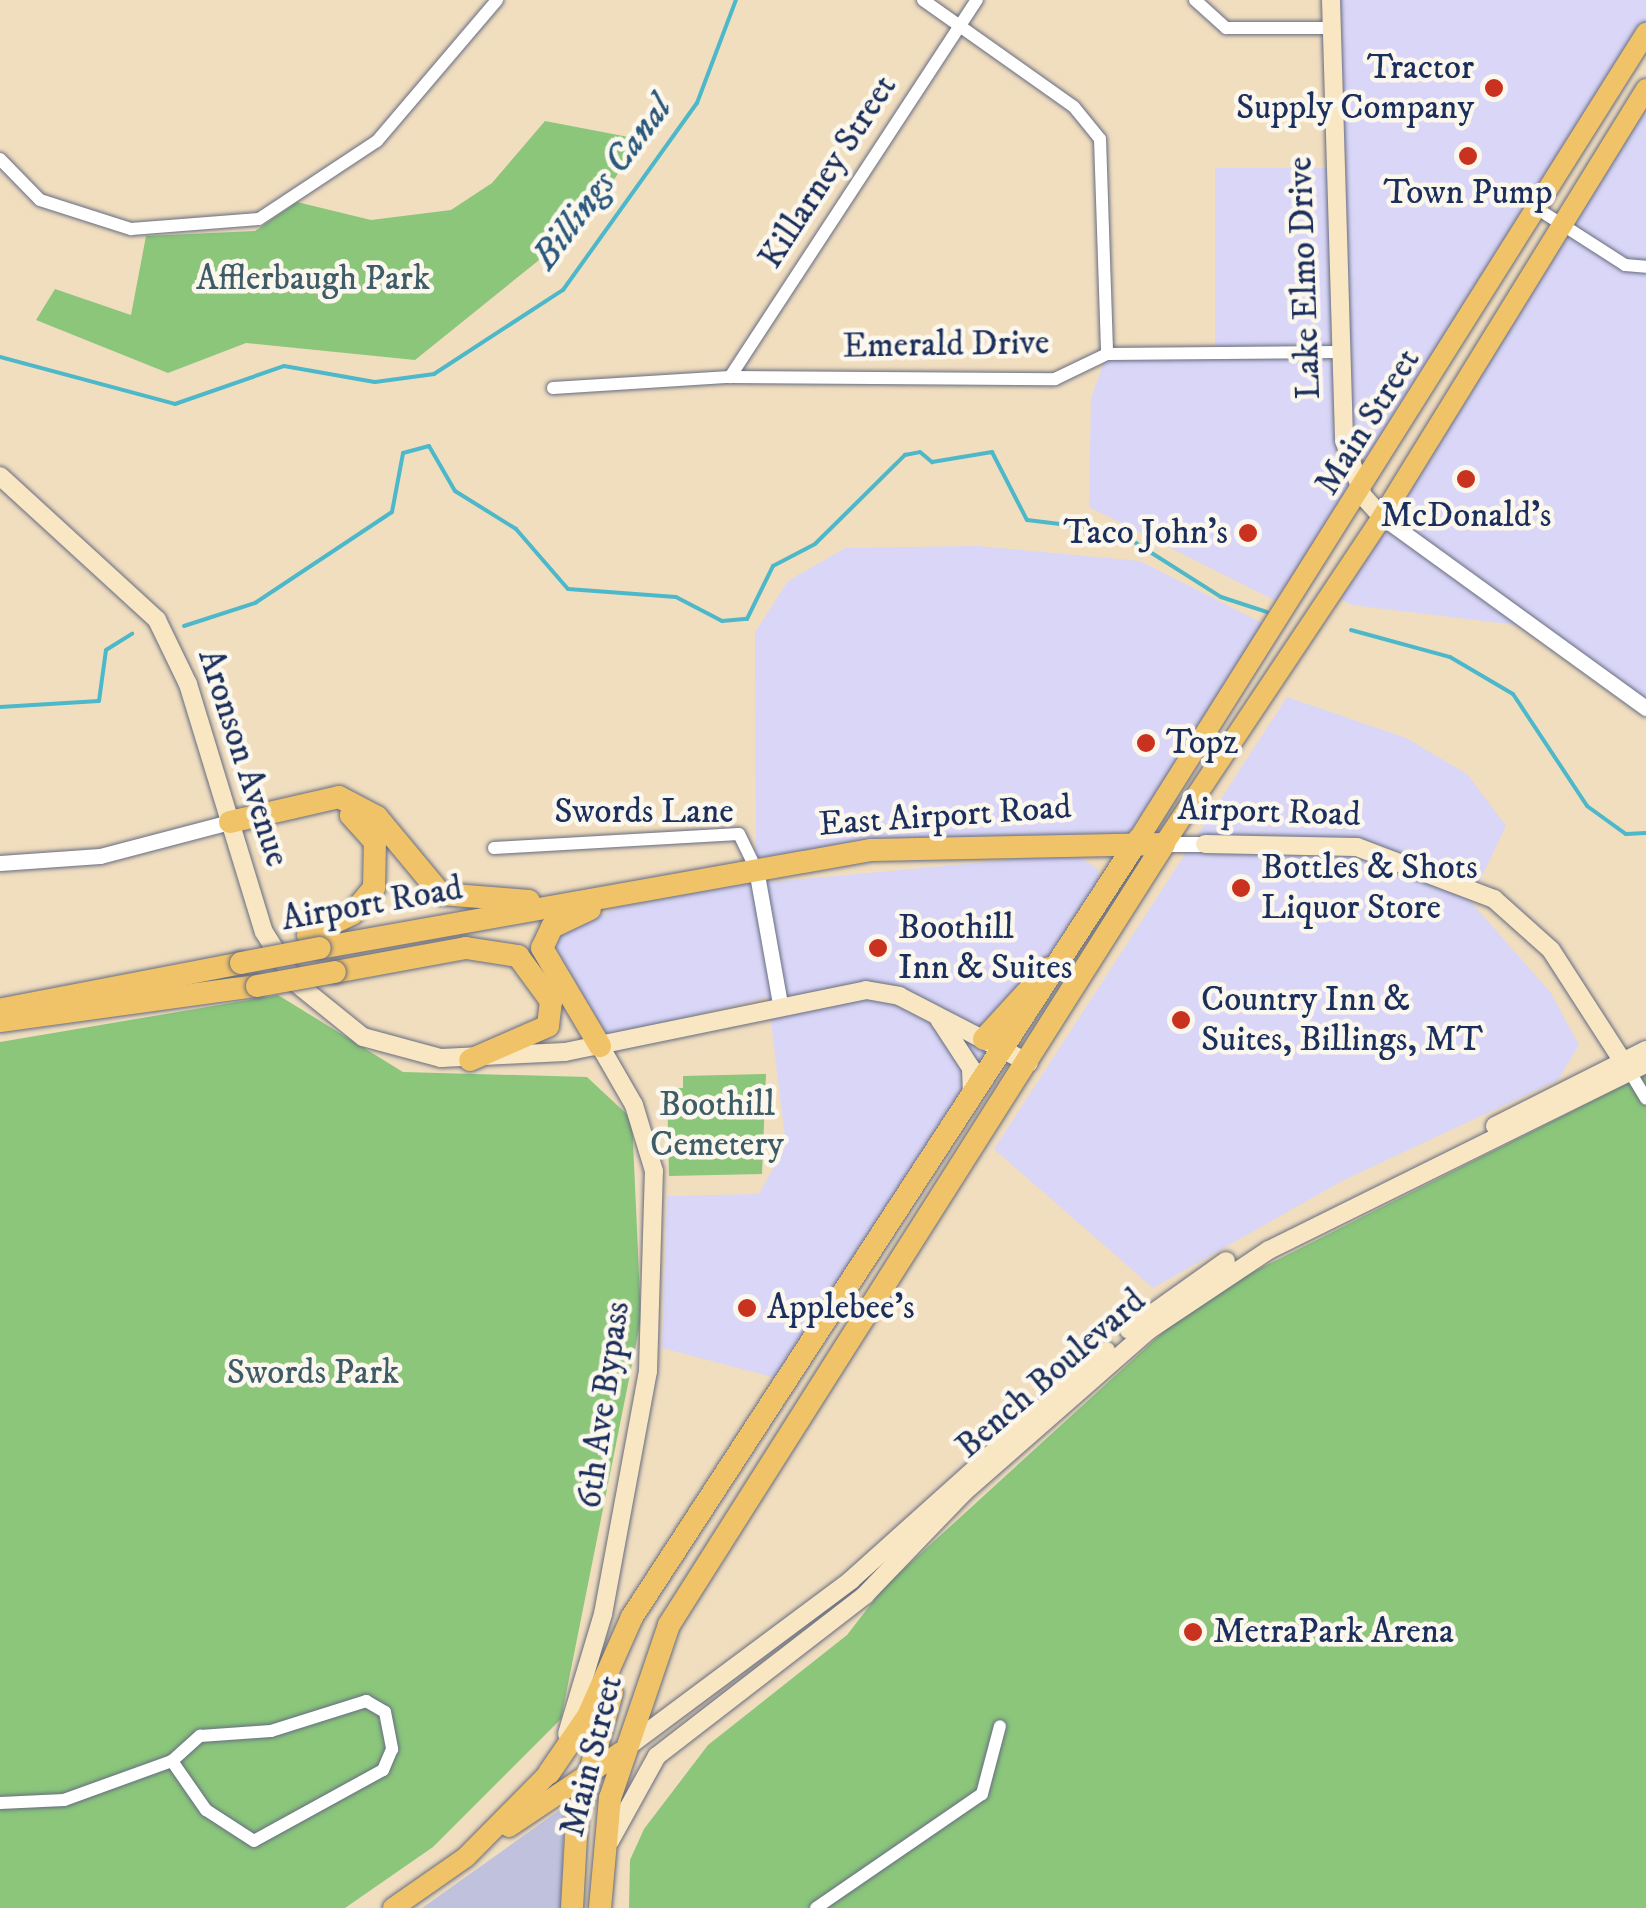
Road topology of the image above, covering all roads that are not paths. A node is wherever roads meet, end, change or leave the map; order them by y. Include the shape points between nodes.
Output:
1 (498, 0) edge
2 (922, 0) edge
3 (977, 0) edge
4 (1195, 0) edge
5 (1332, 0) edge
6 (958, 28) junction
7 (1332, 28) junction
8 (1646, 33) edge
9 (1646, 89) edge
10 (0, 158) edge
11 (1542, 211) junction
12 (1564, 227) junction
13 (1646, 267) edge
14 (1337, 352) junction
15 (1107, 354) junction
16 (730, 377) junction
17 (553, 388) dead end
18 (0, 476) edge
19 (1363, 496) junction
20 (1382, 516) junction
21 (1646, 708) edge
22 (311, 798) junction
23 (230, 822) junction
24 (1138, 840) junction
25 (1164, 844) junction
26 (1206, 844) joint
27 (494, 848) dead end
28 (0, 863) edge
29 (756, 868) junction
30 (630, 892) junction
31 (582, 902) junction
32 (314, 941) junction
33 (780, 1004) junction
34 (0, 1010) edge
35 (939, 1018) junction
36 (0, 1021) edge
37 (994, 1044) junction
38 (600, 1046) junction
39 (1646, 1050) edge
40 (470, 1060) junction
41 (1029, 1063) junction
42 (1633, 1066) edge
43 (615, 1074) junction
44 (1646, 1099) edge
45 (972, 1100) junction
46 (650, 1592) junction
47 (1000, 1726) dead end
48 (621, 1752) junction
49 (172, 1761) junction
50 (587, 1772) junction
51 (548, 1773) junction
52 (0, 1803) edge
53 (466, 1857) junction
54 (601, 1860) junction
55 (393, 1908) edge
56 (572, 1908) edge
57 (600, 1908) edge
58 (816, 1908) edge

1 - 10 street via 377,141 259,219 131,230 40,200
2 - 6 street
3 - 6 street, Killarney Street
4 - 7 street via 1226,28
5 - 7 main road, Lake Elmo Drive
6 - 15 street via 1074,107 1100,140
6 - 16 street, Killarney Street
7 - 14 main road, Lake Elmo Drive
8 - 11 main road, Main Street
9 - 12 main road, Main Street
11 - 12 street
11 - 19 main road, Main Street
12 - 13 street via 1625,265
12 - 20 main road, Main Street
14 - 15 street, Emerald Drive
14 - 19 main road, Lake Elmo Drive via 1344,440
15 - 16 street, Emerald Drive via 1055,379
16 - 17 street, Emerald Drive
18 - 23 main road, Aronson Avenue via 141,599 188,684
19 - 20 main road, Lake Elmo Drive
19 - 24 main road, Main Street
20 - 21 street, Lake Elmo Drive
20 - 25 main road, Main Street
22 - 23 highway
22 - 31 highway via 360,804 441,894
22 - 32 highway via 360,821 378,864 360,906
23 - 28 street via 100,856
23 - 40 main road, Aronson Avenue via 264,932 321,1008 388,1048
24 - 25 highway, Airport Road
24 - 29 highway, East Airport Road via 922,846
24 - 37 highway via 1064,956
25 - 26 street, Airport Road
25 - 41 highway, Main Street
26 - 42 main road, Airport Road via 1356,847 1462,882 1551,950
27 - 29 street, Swords Lane via 739,834
29 - 30 highway, Airport Road
29 - 33 street, Swords Lane
30 - 31 highway, Airport Road
30 - 38 highway via 565,919 544,938 552,974
31 - 32 highway, Airport Road
32 - 34 highway, Airport Road, bridge via 241,963
33 - 35 main road, Aronson Avenue via 866,990
33 - 38 main road, Aronson Avenue
35 - 37 main road, Aronson Avenue
35 - 45 main road via 971,1068
36 - 40 highway, bridge via 256,986 466,948 518,956 551,1001 548,1026
37 - 41 main road, Aronson Avenue
37 - 45 highway
38 - 40 main road, Aronson Avenue
38 - 43 main road, 6th Ave Bypass
39 - 42 main road
40 - 43 main road via 582,1061
41 - 48 highway, Main Street via 669,1625
42 - 44 street, Airport Road
42 - 48 main road via 1188,1286 851,1580
42 - 54 main road, Bench Boulevard via 1269,1250 1150,1330 964,1492 865,1594 657,1756
43 - 51 main road, 6th Ave Bypass via 654,1170 648,1371 603,1614 577,1714
45 - 46 highway
46 - 50 highway, Main Street
46 - 51 highway
47 - 58 street via 982,1794
48 - 50 main road
48 - 54 highway, Main Street
49 - 49 street via 206,1810 254,1841 383,1770 392,1749 385,1712 366,1701 271,1731 200,1736
49 - 52 street via 64,1800
50 - 53 main road
50 - 56 highway, Main Street
51 - 53 main road
53 - 55 main road
54 - 57 highway, Main Street

